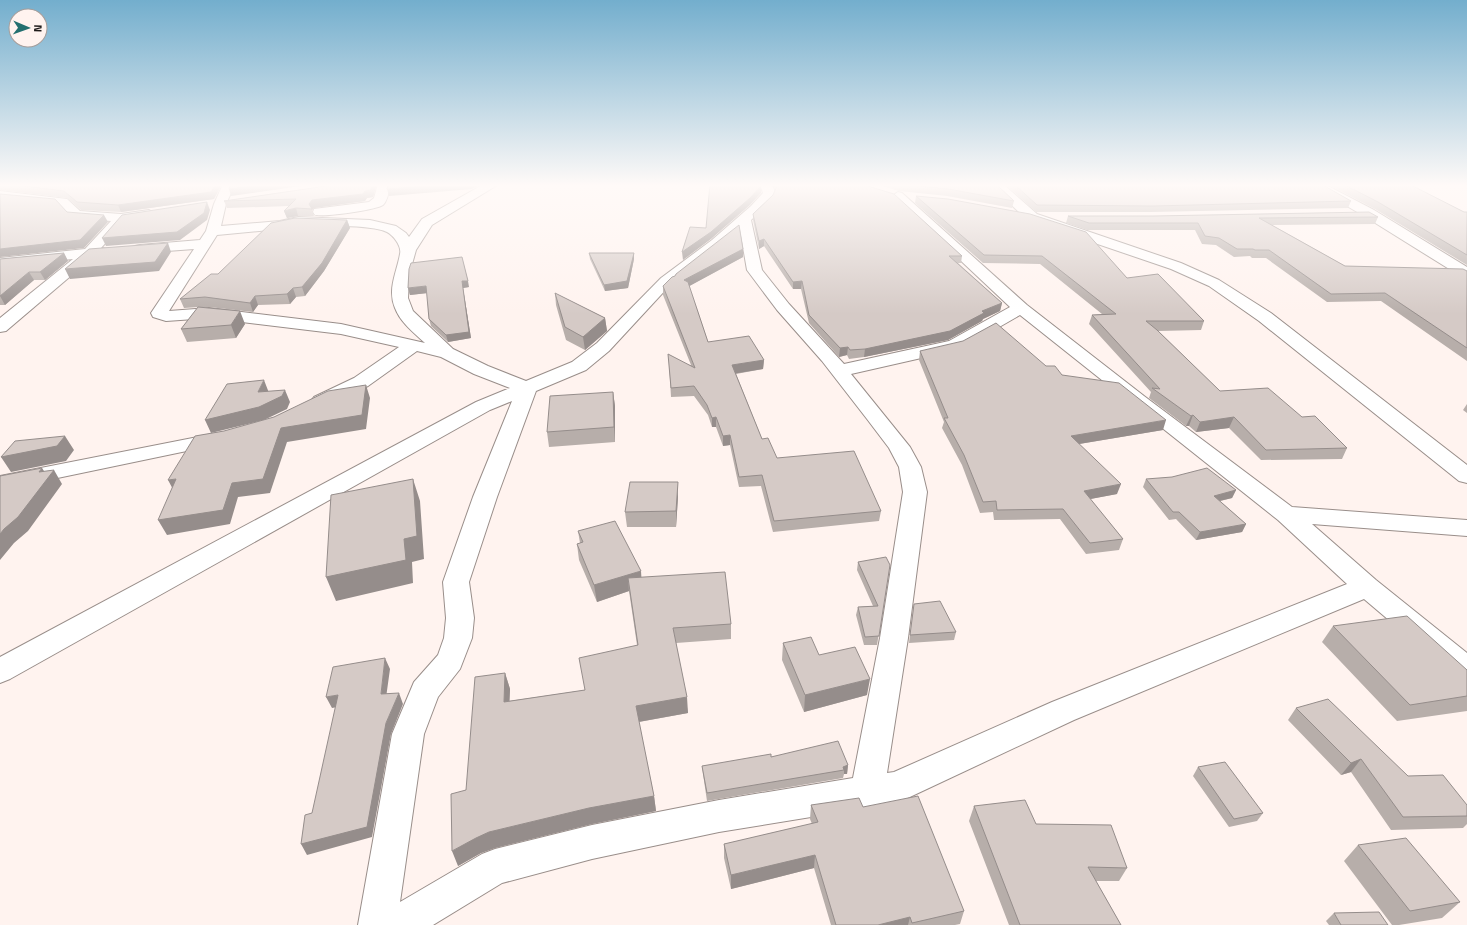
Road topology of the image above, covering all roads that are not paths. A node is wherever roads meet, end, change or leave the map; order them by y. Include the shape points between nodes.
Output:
1 (112, 227) edge
2 (213, 227) edge
3 (268, 227) edge
4 (383, 227) edge
5 (422, 227) edge
6 (736, 227) edge
7 (746, 227) edge
8 (929, 227) edge
9 (1062, 227) edge
10 (1392, 227) edge
11 (209, 238) junction
12 (88, 253) junction
13 (408, 253) junction
14 (0, 262) edge
15 (1467, 274) edge
16 (1021, 308) junction
17 (0, 327) edge
18 (414, 344) junction
19 (447, 353) junction
20 (481, 370) junction
21 (839, 371) junction
22 (527, 388) junction
23 (483, 406) junction
24 (304, 410) edge
25 (237, 435) edge
26 (1467, 476) edge
27 (0, 483) edge
28 (1286, 514) junction
29 (1467, 528) edge
30 (1367, 588) junction
31 (1462, 663) edge
32 (0, 671) edge
33 (867, 791) junction
34 (377, 925) edge
35 (397, 925) edge

1 - 12 street
2 - 11 street
3 - 11 street
4 - 13 street via 401,236
5 - 13 street
6 - 22 street via 666,281 603,347 579,366
7 - 21 street via 755,270 783,307
8 - 16 street
9 - 26 street via 1176,266 1214,283 1265,317
10 - 15 street
11 - 12 street via 123,251
11 - 18 street via 159,313 166,316 209,313 303,324
12 - 14 street
12 - 17 street
13 - 19 street via 399,286 403,308
16 - 21 street via 955,344
16 - 28 street
18 - 19 street
18 - 24 street via 361,382
19 - 20 street
20 - 22 street
20 - 23 street
21 - 33 street via 899,447 910,467 915,492 894,638
22 - 23 street
22 - 34 street via 456,582 460,618 458,638 450,661 425,692 408,734
23 - 32 street
25 - 27 street
28 - 29 street
28 - 30 street
30 - 31 street
30 - 33 street via 1063,711 896,786
33 - 35 street via 719,816 592,842 494,867

